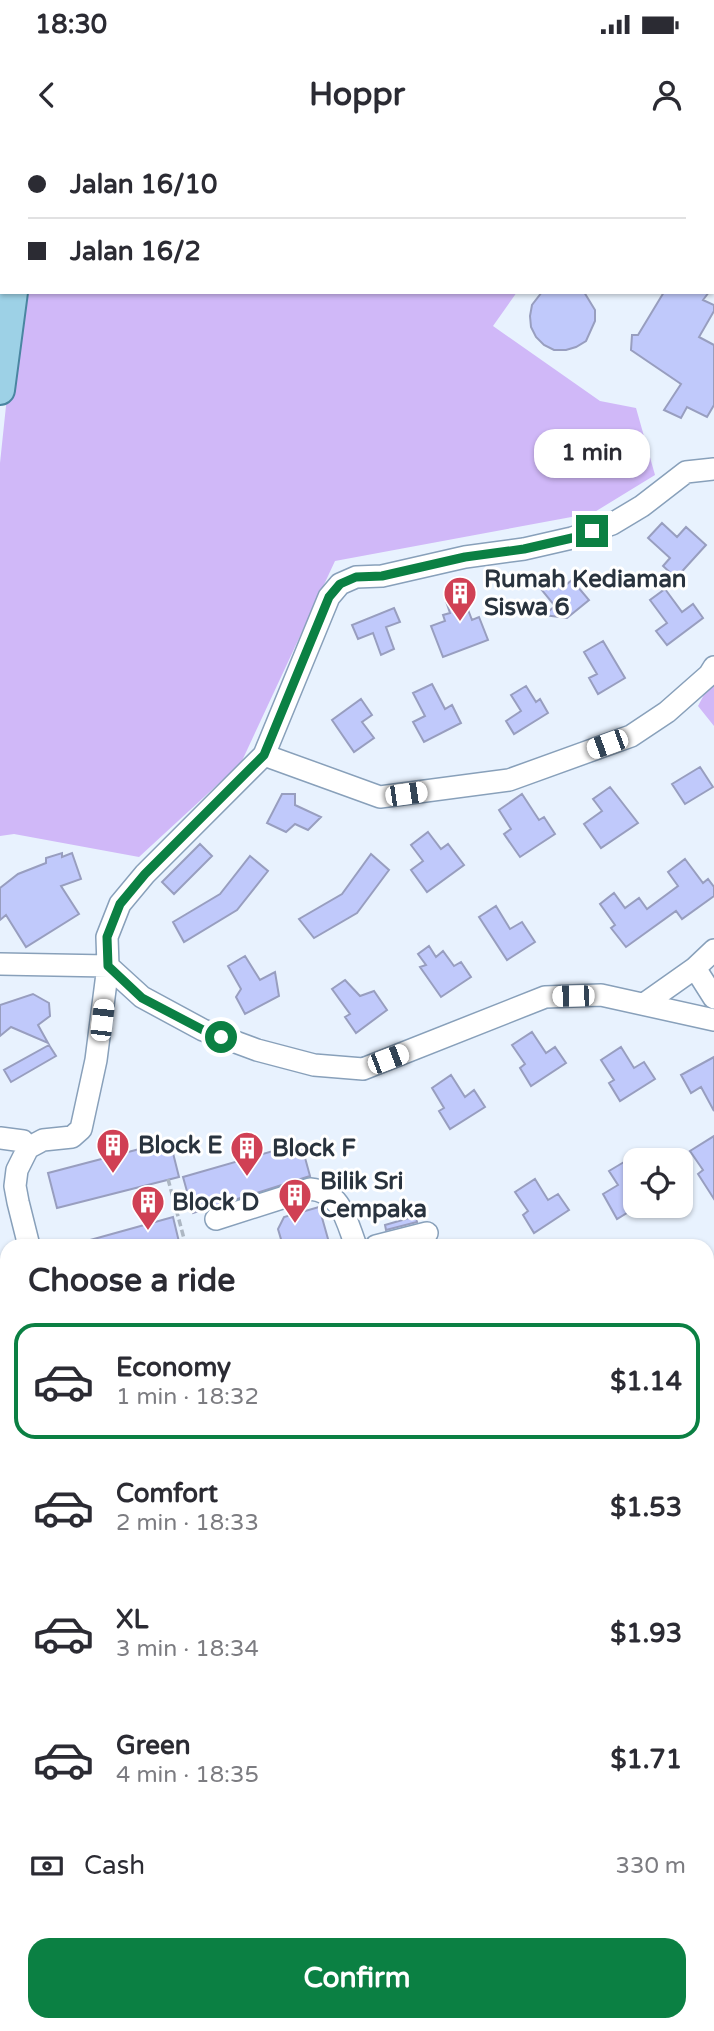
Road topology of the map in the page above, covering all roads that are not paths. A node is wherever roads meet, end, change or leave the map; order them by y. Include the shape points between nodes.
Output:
1 (13, 294) edge
2 (0, 390) edge
3 (714, 469) edge
4 (714, 667) edge
5 (264, 755) junction
6 (714, 950) edge
7 (0, 964) edge
8 (108, 966) junction
9 (695, 968) junction
10 (714, 998) edge
11 (644, 1004) junction
12 (683, 1012) junction
13 (714, 1020) edge
14 (0, 1138) edge
15 (28, 1148) junction
16 (216, 1219) dead end
17 (426, 1233) dead end
18 (27, 1239) edge
19 (353, 1239) edge
20 (403, 1239) edge

1 - 2 main road
3 - 5 street via 686,472 612,524 572,538 382,576 356,577 340,584 329,597
4 - 5 street via 667,712 631,736 509,780 380,797
5 - 8 street via 120,904 107,937
6 - 9 street
7 - 8 street
8 - 11 street via 142,998 203,1030 314,1065 363,1069 545,997 601,995
8 - 15 street via 96,1060 81,1129 72,1137 43,1140
9 - 10 street
9 - 11 street
9 - 12 street
11 - 12 street
12 - 13 street
14 - 15 street via 23,1141
15 - 18 street via 15,1186
16 - 19 street via 310,1189 325,1190 336,1200
17 - 20 street

